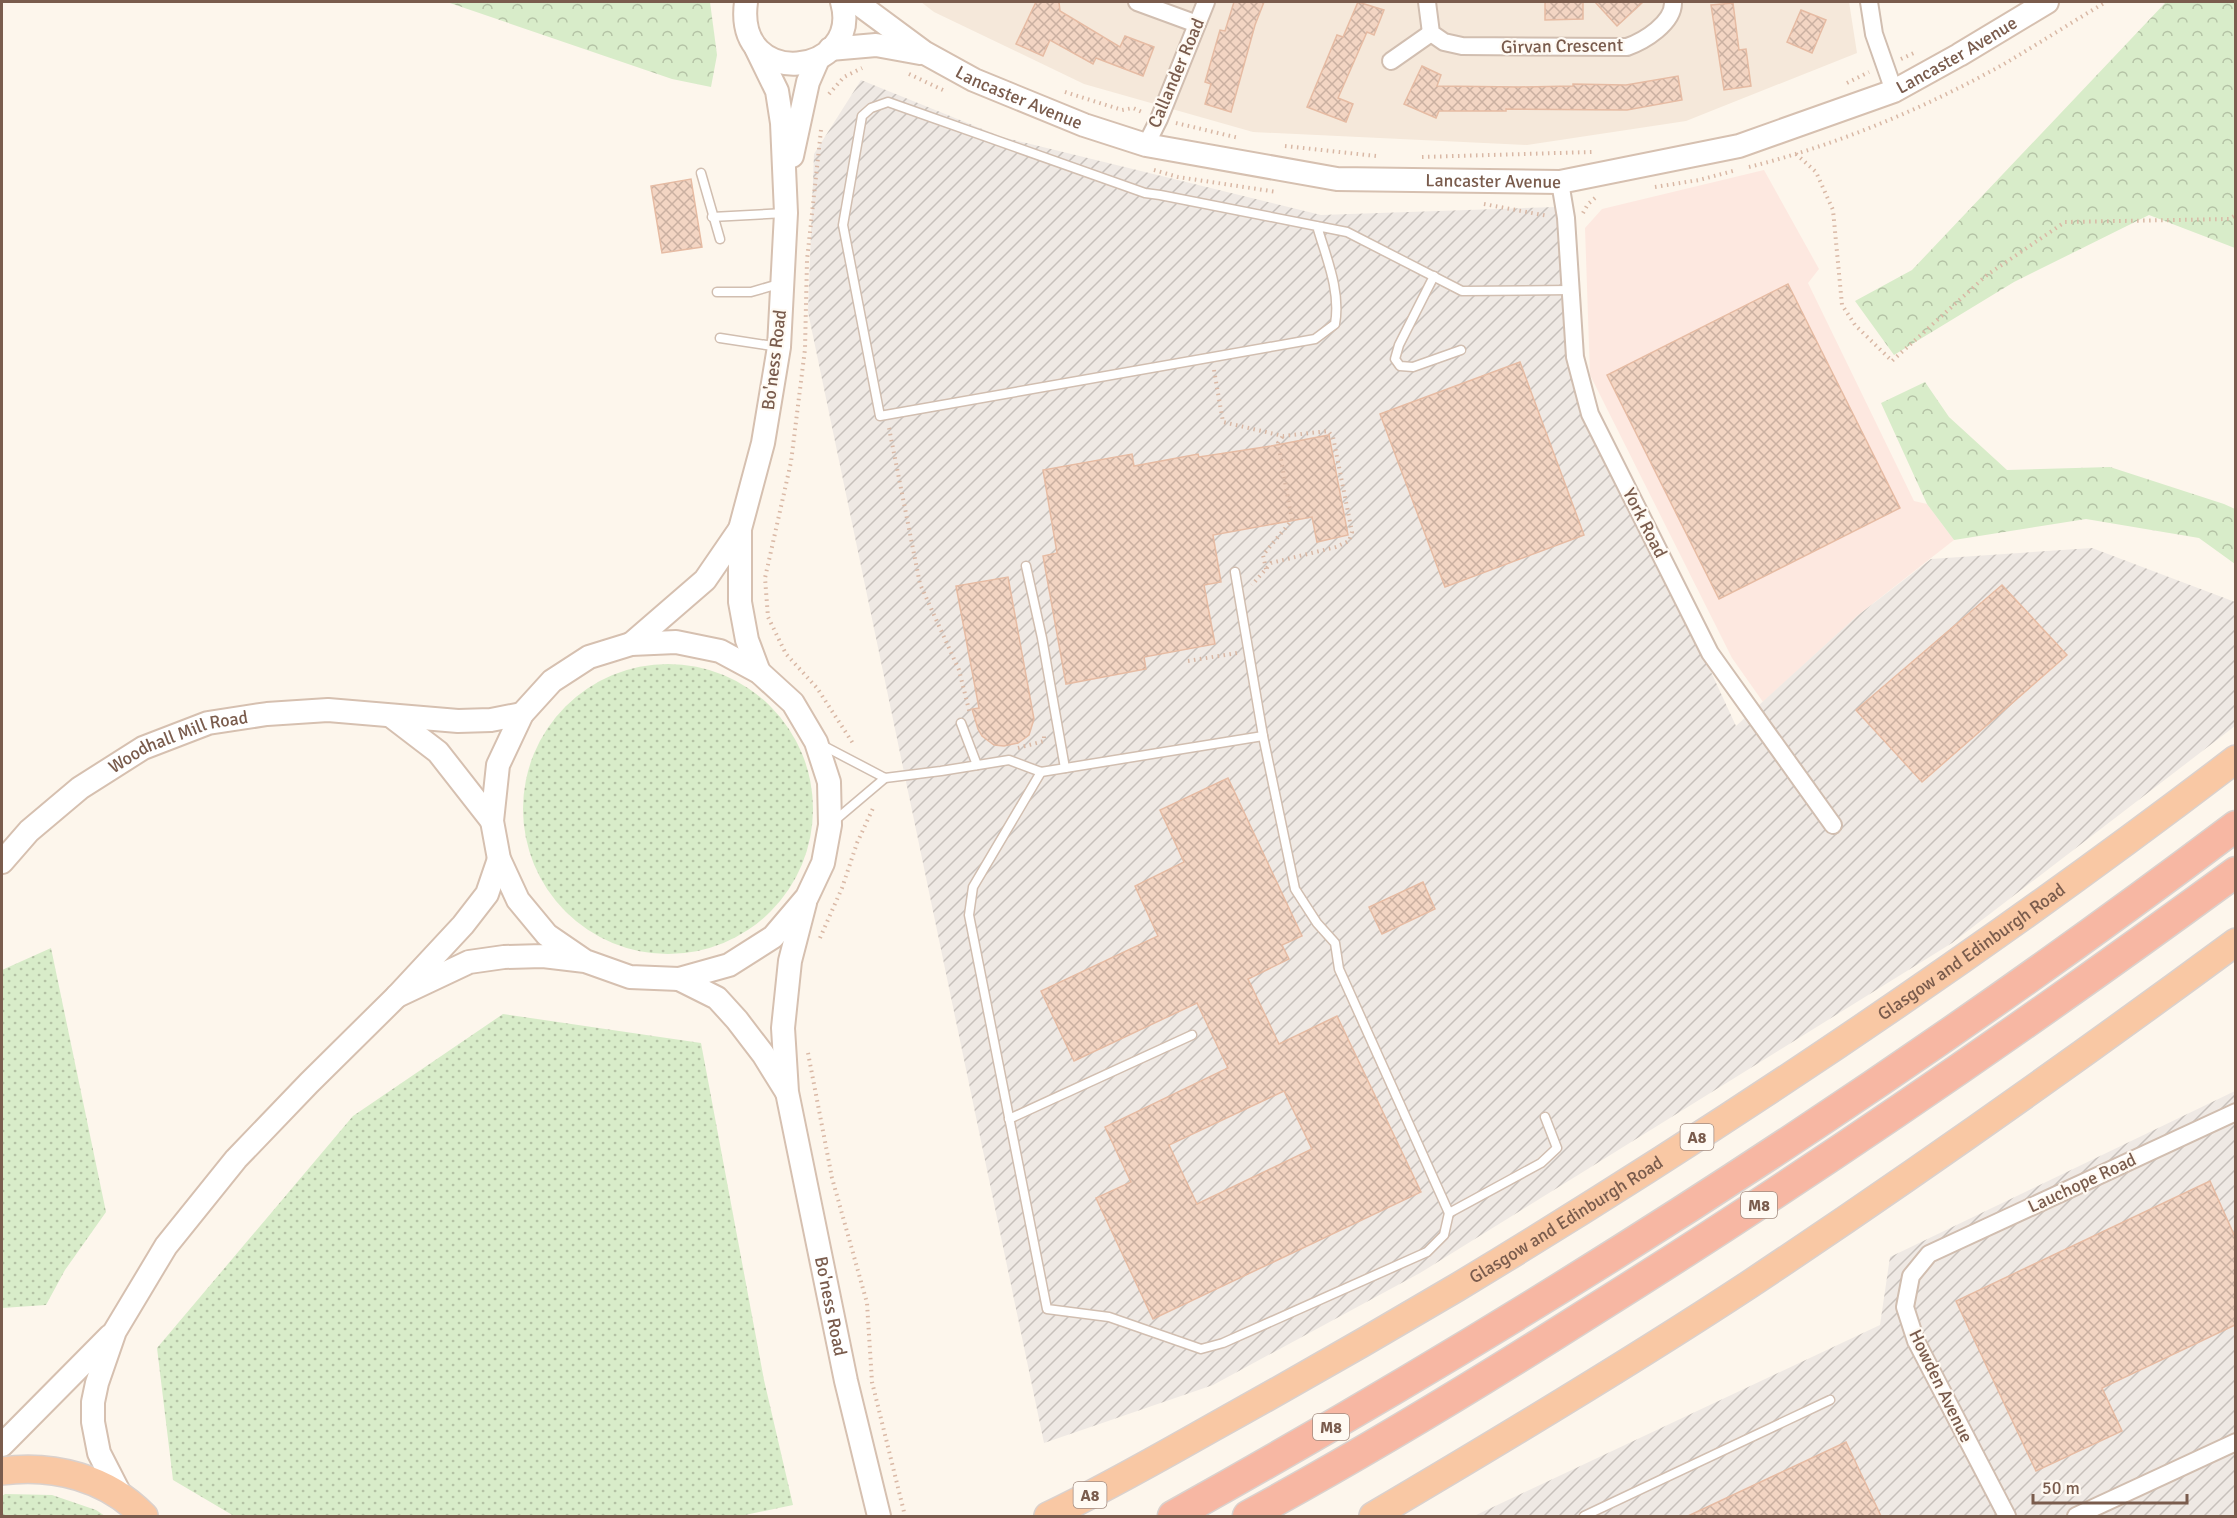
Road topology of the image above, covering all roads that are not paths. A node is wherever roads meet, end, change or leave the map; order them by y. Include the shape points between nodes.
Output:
1 (746, 2) edge
2 (842, 2) edge
3 (856, 2) edge
4 (1137, 2) edge
5 (1206, 2) edge
6 (1426, 2) edge
7 (1673, 2) edge
8 (1869, 2) edge
9 (2047, 2) edge
10 (1197, 24) junction
11 (1431, 33) junction
12 (756, 48) junction
13 (925, 53) junction
14 (824, 54) junction
15 (1391, 61) dead end
16 (1894, 91) junction
17 (1146, 145) junction
18 (701, 173) dead end
19 (1560, 182) junction
20 (785, 187) junction
21 (786, 213) junction
22 (712, 217) junction
23 (1317, 226) junction
24 (720, 239) dead end
25 (1434, 276) junction
26 (782, 283) junction
27 (1571, 290) junction
28 (717, 292) dead end
29 (720, 338) dead end
30 (779, 347) junction
31 (1461, 350) dead end
32 (740, 529) junction
33 (1026, 566) dead end
34 (1235, 572) dead end
35 (631, 644) junction
36 (759, 672) junction
37 (522, 714) junction
38 (391, 716) junction
39 (961, 723) dead end
40 (1263, 736) junction
41 (816, 742) junction
42 (2235, 759) edge
43 (976, 765) junction
44 (1065, 768) junction
45 (1041, 772) junction
46 (885, 778) junction
47 (492, 821) junction
48 (830, 825) junction
49 (1833, 825) dead end
50 (2235, 826) edge
51 (499, 859) junction
52 (2, 862) edge
53 (2235, 872) edge
54 (807, 897) junction
55 (2235, 942) edge
56 (585, 961) junction
57 (679, 979) junction
58 (397, 996) junction
59 (1192, 1035) dead end
60 (787, 1092) junction
61 (2235, 1112) edge
62 (1545, 1117) dead end
63 (1009, 1119) junction
64 (1449, 1213) junction
65 (1929, 1254) joint
66 (115, 1331) junction
67 (1830, 1400) dead end
68 (2235, 1442) edge
69 (2, 1445) edge
70 (2, 1471) edge
71 (120, 1494) junction
72 (144, 1516) edge
73 (879, 1516) edge
74 (1048, 1516) edge
75 (1173, 1516) edge
76 (1248, 1516) edge
77 (1373, 1516) edge
78 (1584, 1516) edge
79 (2007, 1516) edge
80 (2076, 1516) edge

1 - 12 main road, Bo'ness Road via 747,34
2 - 14 main road, Bo'ness Road via 844,21 840,36
3 - 13 main road, Lancaster Avenue
4 - 10 street
5 - 10 street, Callander Road
6 - 11 street
7 - 11 street, Girvan Crescent via 1674,8 1661,26 1644,41 1627,47 1462,46 1444,42
8 - 16 street via 1874,34
9 - 16 main road, Lancaster Avenue
10 - 17 street, Callander Road
11 - 15 street
12 - 14 main road, Lancaster Avenue via 784,64 802,64
12 - 20 main road, Bo'ness Road via 777,91
13 - 14 main road, Lancaster Avenue via 876,45
13 - 17 main road, Lancaster Avenue via 974,80 1084,125
14 - 20 main road, Bo'ness Road via 808,82
16 - 19 main road, Lancaster Avenue via 1739,146
17 - 19 main road, Lancaster Avenue via 1337,179
18 - 22 lane
19 - 27 street, York Road
20 - 21 main road, Bo'ness Road
21 - 22 lane
21 - 26 main road, Bo'ness Road
22 - 24 lane
23 - 23 lane via 1145,193 888,102 871,108 862,116 843,225 880,416 1315,339 1335,324 1337,311
23 - 25 lane via 1347,232
25 - 27 lane via 1462,291
25 - 31 lane via 1395,359 1400,366 1413,367
26 - 28 lane via 751,292
26 - 30 main road, Bo'ness Road
27 - 49 street, York Road via 1575,357 1590,414 1710,653
29 - 30 lane
30 - 32 main road, Bo'ness Road via 763,442
32 - 35 main road, Bo'ness Road via 705,580
32 - 36 main road, Bo'ness Road via 740,603 747,640
33 - 44 lane
34 - 40 lane
35 - 36 main road via 676,642 720,651
35 - 37 main road via 589,657 552,681
36 - 41 main road via 793,703
37 - 38 main road, Woodhall Mill Road via 458,721
37 - 47 main road via 498,765
38 - 47 main road via 438,752
38 - 52 main road, Woodhall Mill Road via 328,710 208,723 143,748 80,788 29,831
39 - 43 lane
40 - 44 lane
40 - 64 lane via 1295,889 1335,943 1339,969
41 - 46 lane
41 - 48 main road via 828,783
42 - 74 highway, Glasgow and Edinburgh Road / A8 via 1950,966 1621,1185 1310,1373
43 - 45 lane via 1009,760
43 - 46 lane
44 - 45 lane
45 - 63 lane via 973,887 969,915
46 - 48 lane
47 - 51 main road
48 - 54 main road via 822,863
50 - 75 highway, M8 via 2055,959 1797,1138 1477,1340
51 - 56 main road via 518,900 532,918 547,935
51 - 58 main road via 487,894
53 - 76 highway, M8 via 2076,989 1822,1165 1503,1367
54 - 57 main road via 773,937 738,960
54 - 60 main road, Bo'ness Road via 789,972 783,1028
55 - 77 highway via 2016,1102 1748,1285
56 - 57 main road via 630,977
56 - 58 main road via 543,956 469,962
57 - 60 main road, Bo'ness Road via 717,998 763,1054
58 - 66 main road via 237,1160 166,1246
59 - 63 lane
60 - 73 main road, Bo'ness Road
61 - 65 street, Lauchope Road
62 - 64 lane via 1557,1149 1541,1163
63 - 64 lane via 1047,1309 1109,1317 1201,1349 1223,1343 1427,1252 1444,1235
65 - 79 street, Howden Avenue via 1911,1276 1905,1307 1916,1341
66 - 69 main road
66 - 71 main road via 97,1383 93,1422 99,1453
67 - 78 lane
68 - 80 street
70 - 71 highway via 38,1469 65,1473
71 - 72 highway

